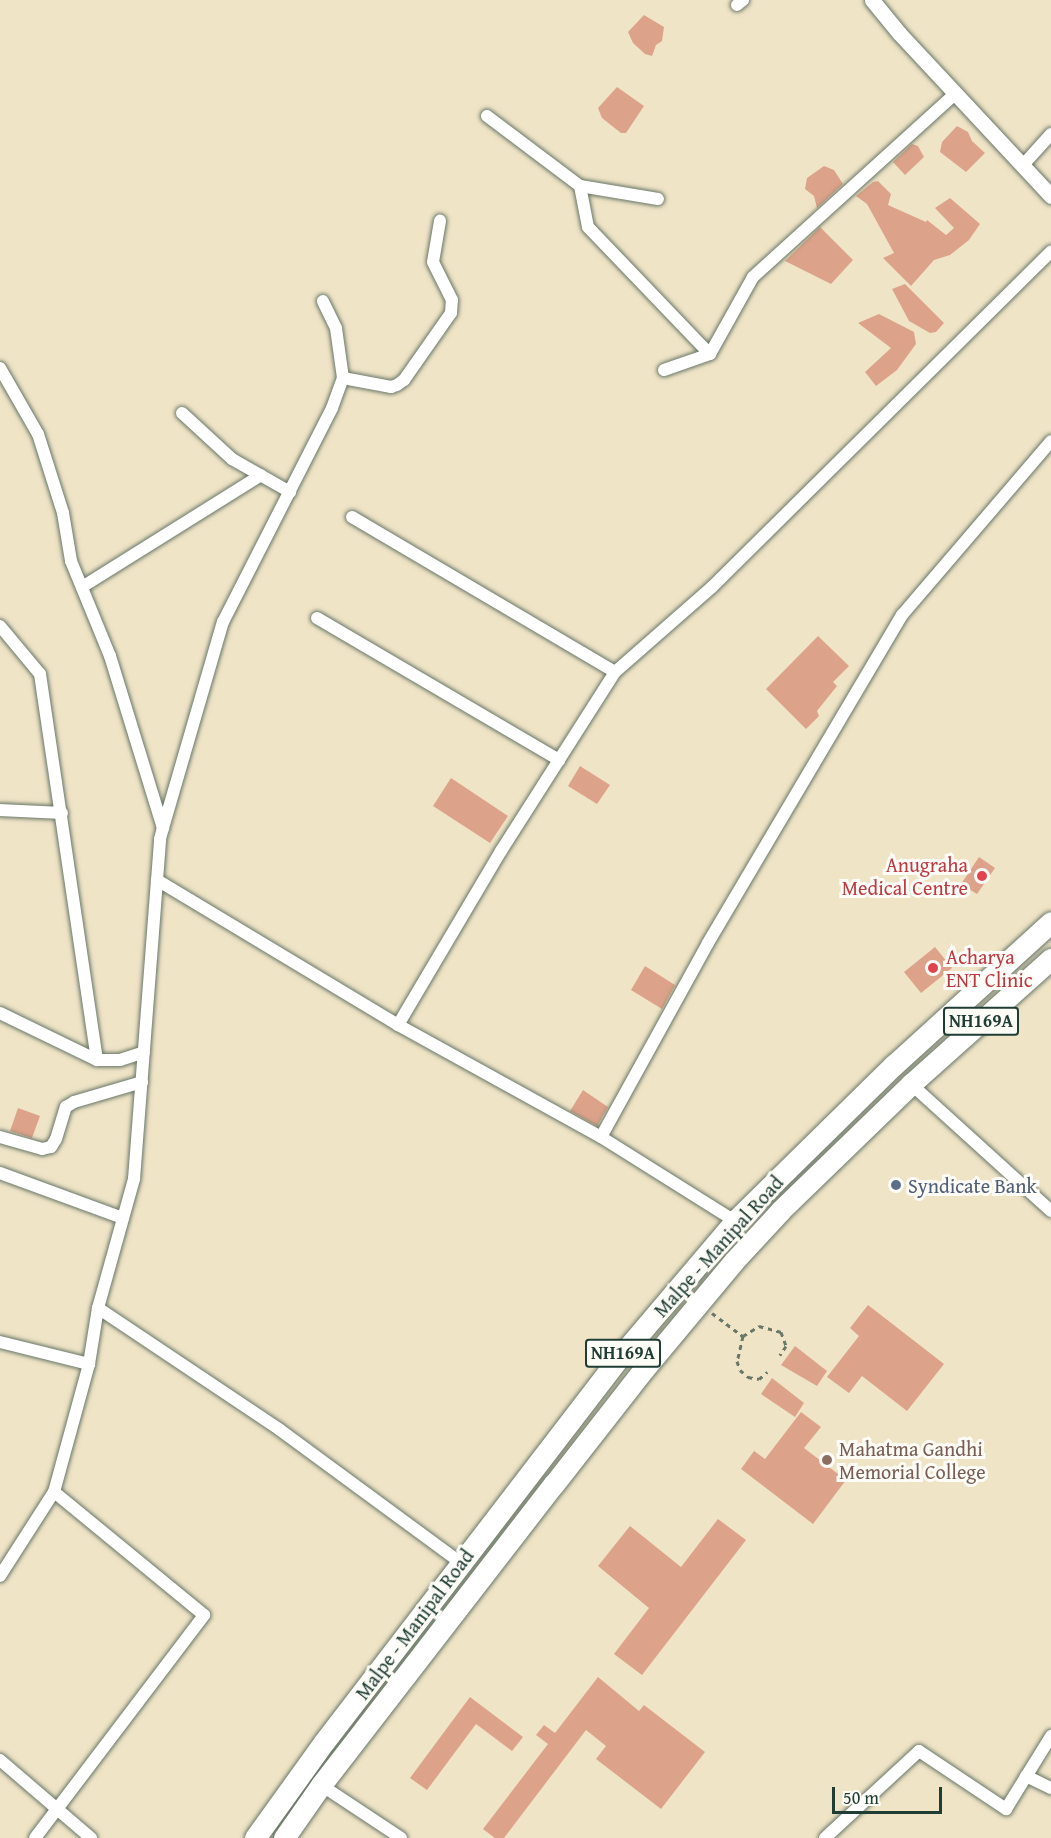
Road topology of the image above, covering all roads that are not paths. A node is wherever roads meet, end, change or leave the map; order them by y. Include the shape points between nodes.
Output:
1 (872, 0) edge
2 (956, 93) junction
3 (487, 116) dead end
4 (1051, 134) edge
5 (1023, 165) junction
6 (580, 186) junction
7 (1051, 196) edge
8 (658, 199) dead end
9 (440, 221) dead end
10 (1051, 251) edge
11 (323, 301) dead end
12 (710, 354) junction
13 (0, 369) edge
14 (664, 370) dead end
15 (343, 378) junction
16 (182, 413) dead end
17 (1051, 441) edge
18 (261, 475) junction
19 (290, 492) junction
20 (352, 517) dead end
21 (82, 587) junction
22 (317, 618) dead end
23 (0, 626) edge
24 (615, 672) junction
25 (559, 760) junction
26 (0, 810) edge
27 (62, 813) junction
28 (163, 828) junction
29 (157, 880) junction
30 (1051, 922) edge
31 (1051, 959) edge
32 (0, 1013) edge
33 (398, 1024) junction
34 (144, 1052) junction
35 (97, 1060) junction
36 (142, 1082) junction
37 (911, 1083) junction
38 (0, 1137) edge
39 (601, 1137) junction
40 (0, 1173) edge
41 (1051, 1211) edge
42 (123, 1218) junction
43 (735, 1221) junction
44 (98, 1308) junction
45 (0, 1342) edge
46 (89, 1364) junction
47 (54, 1492) junction
48 (510, 1500) junction
49 (530, 1515) junction
50 (460, 1563) junction
51 (0, 1576) edge
52 (1051, 1736) edge
53 (0, 1760) edge
54 (1026, 1776) junction
55 (321, 1785) junction
56 (1051, 1788) edge
57 (57, 1810) junction
58 (35, 1838) edge
59 (91, 1838) edge
60 (255, 1838) edge
61 (284, 1838) edge
62 (401, 1838) edge
63 (825, 1838) edge

1 - 2 street
2 - 5 street
2 - 12 street via 753,277
3 - 6 street
4 - 5 street
5 - 7 street
6 - 8 street
6 - 12 street via 588,227
9 - 15 street via 433,262 452,300 451,313 397,385
10 - 24 street via 712,587
11 - 15 street via 336,328
12 - 14 street
13 - 21 street via 38,434 63,513 71,561
15 - 19 street via 333,408
16 - 18 street via 218,449
17 - 39 street via 902,615 708,943
18 - 19 street
18 - 21 street
19 - 28 street via 223,622
20 - 24 street
21 - 28 street via 110,656
22 - 25 street
23 - 27 street via 40,674
24 - 25 street
25 - 33 street
26 - 27 street
27 - 35 street
28 - 29 street
29 - 33 street
29 - 34 street
30 - 43 highway, Malpe - Manipal Road / NH169A via 894,1065
31 - 37 highway, Malpe - Manipal Road / NH169A
32 - 35 street
33 - 39 street
34 - 35 street via 120,1060
34 - 36 street
36 - 38 street via 66,1107 51,1147 42,1149
36 - 42 street via 134,1179
37 - 41 street
37 - 49 highway, Malpe - Manipal Road / NH169A via 781,1210 698,1302
39 - 43 street
40 - 42 street
42 - 44 street
43 - 48 highway, Malpe - Manipal Road / NH169A via 618,1359
44 - 46 street
44 - 50 street via 280,1430
45 - 46 street
46 - 47 street
47 - 51 street
47 - 57 street via 204,1615
48 - 49 street
48 - 50 highway, Malpe - Manipal Road / NH169A
49 - 55 highway, Malpe - Manipal Road / NH169A
50 - 60 highway, Malpe - Manipal Road / NH169A
52 - 54 street
53 - 57 street
54 - 56 street
54 - 63 street via 1006,1809 919,1751
55 - 61 highway, Malpe - Manipal Road / NH169A
55 - 62 street
57 - 58 street
57 - 59 street

